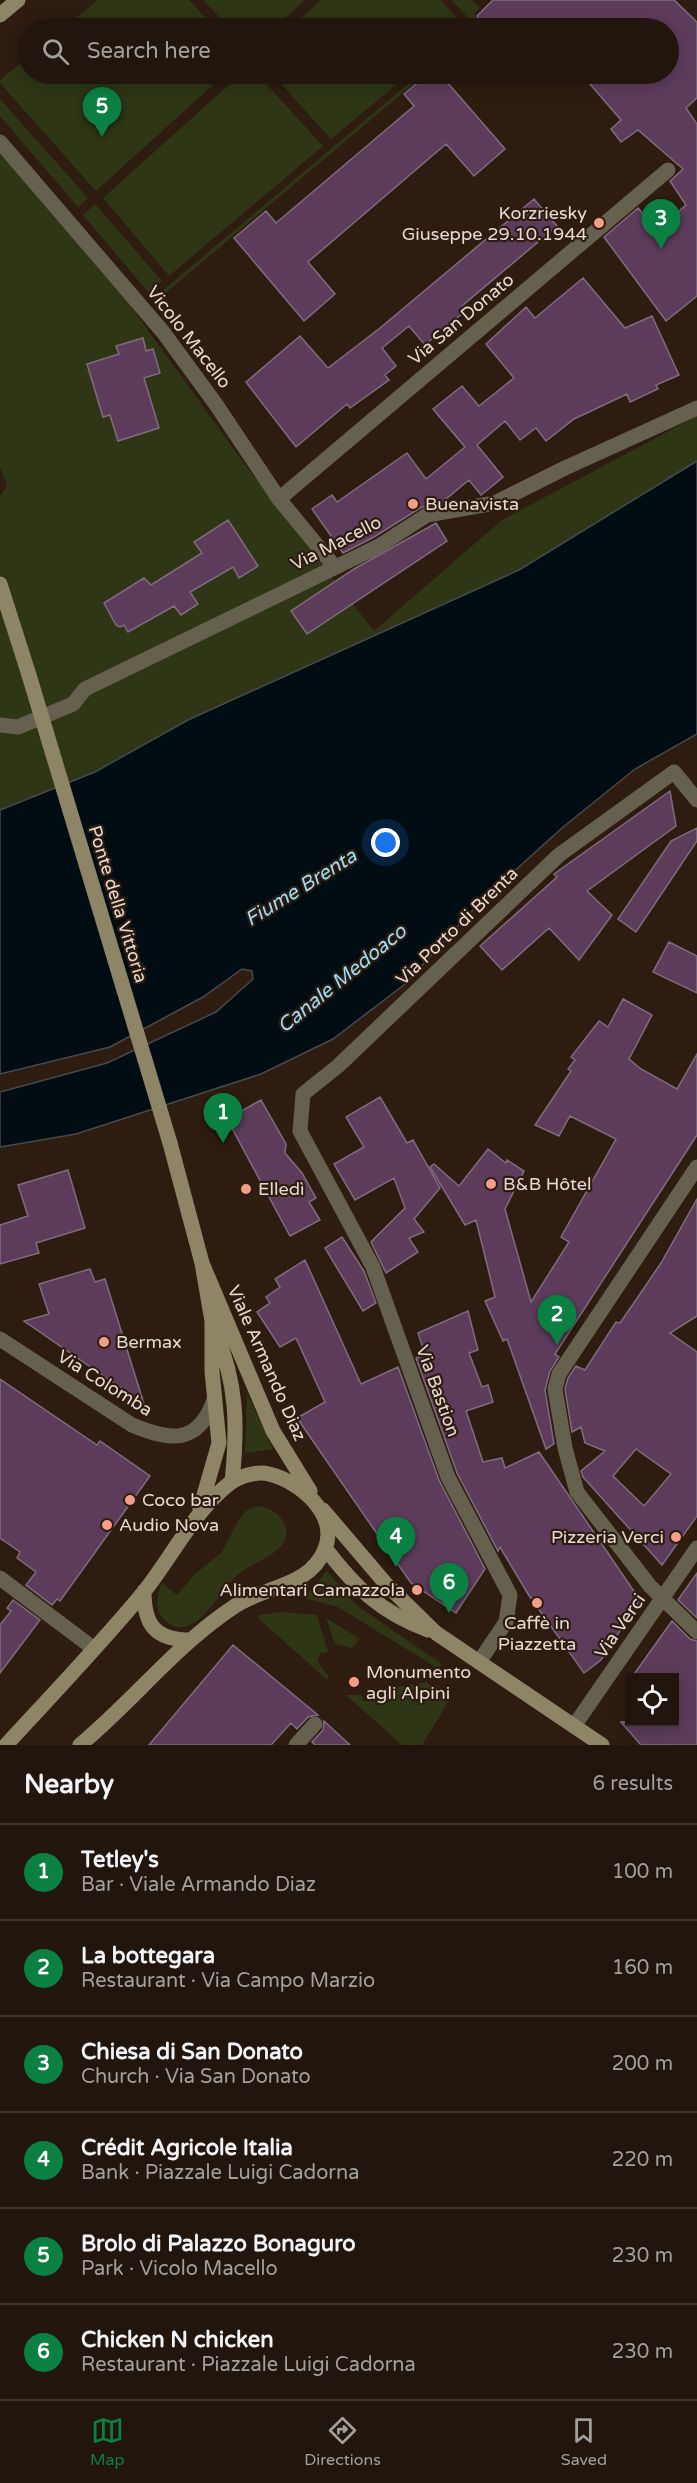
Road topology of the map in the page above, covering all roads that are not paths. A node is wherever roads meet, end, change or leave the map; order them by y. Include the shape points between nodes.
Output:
1 (18, 0) edge
2 (0, 15) edge
3 (0, 142) edge
4 (668, 170) dead end
5 (697, 408) edge
6 (279, 499) junction
7 (334, 566) junction
8 (0, 584) edge
9 (0, 725) edge
10 (697, 800) edge
11 (300, 1131) joint
12 (170, 1143) joint
13 (697, 1167) edge
14 (202, 1263) junction
15 (212, 1321) junction
16 (0, 1339) edge
17 (214, 1400) junction
18 (232, 1482) junction
19 (320, 1508) junction
20 (197, 1517) junction
21 (325, 1548) junction
22 (697, 1548) edge
23 (2, 1583) edge
24 (144, 1591) junction
25 (663, 1598) junction
26 (697, 1632) edge
27 (436, 1633) junction
28 (191, 1640) junction
29 (93, 1648) junction
30 (479, 1662) junction
31 (315, 1724) dead end
32 (574, 1726) junction
33 (6, 1745) edge
34 (80, 1745) edge
35 (296, 1745) edge
36 (602, 1745) edge

1 - 2 main road
3 - 6 street, Vicolo Macello via 163,332
4 - 6 street, Via San Donato
5 - 7 street, Via Macello via 495,503 427,515 379,546
6 - 7 street, Vicolo Macello
7 - 9 street, Via Macello via 85,688 73,704 18,727
8 - 12 main road, Ponte della Vittoria, bridge
10 - 11 street, Via Porto di Brenta via 674,772 559,855 338,1066 303,1094
11 - 30 street, Via Bastion via 373,1267 448,1477 510,1595 506,1622
12 - 14 main road, Viale Armando Diaz
13 - 25 street via 559,1374 555,1389 565,1448 578,1492
14 - 15 main road, Viale Armando Diaz
14 - 19 main road, Viale Armando Diaz via 273,1431
15 - 17 main road, Viale Armando Diaz
15 - 18 main road, Viale Armando Diaz via 236,1400
16 - 17 street, Via Colomba via 132,1425 155,1435 179,1438 196,1430 208,1417
17 - 20 main road, Viale Armando Diaz via 219,1443
18 - 19 main road via 263,1473 276,1476 290,1481
18 - 20 main road
19 - 21 main road
19 - 27 main road via 386,1584
20 - 24 main road
21 - 27 main road via 360,1591 406,1622
21 - 28 main road via 305,1574 292,1583 236,1605
22 - 25 street, Via Verci
23 - 29 street
24 - 28 main road via 146,1619 156,1632 171,1639
24 - 29 main road
25 - 26 street
25 - 32 street, Via Verci
27 - 30 main road
28 - 34 main road
29 - 33 main road
30 - 32 main road
31 - 35 street
32 - 36 main road

